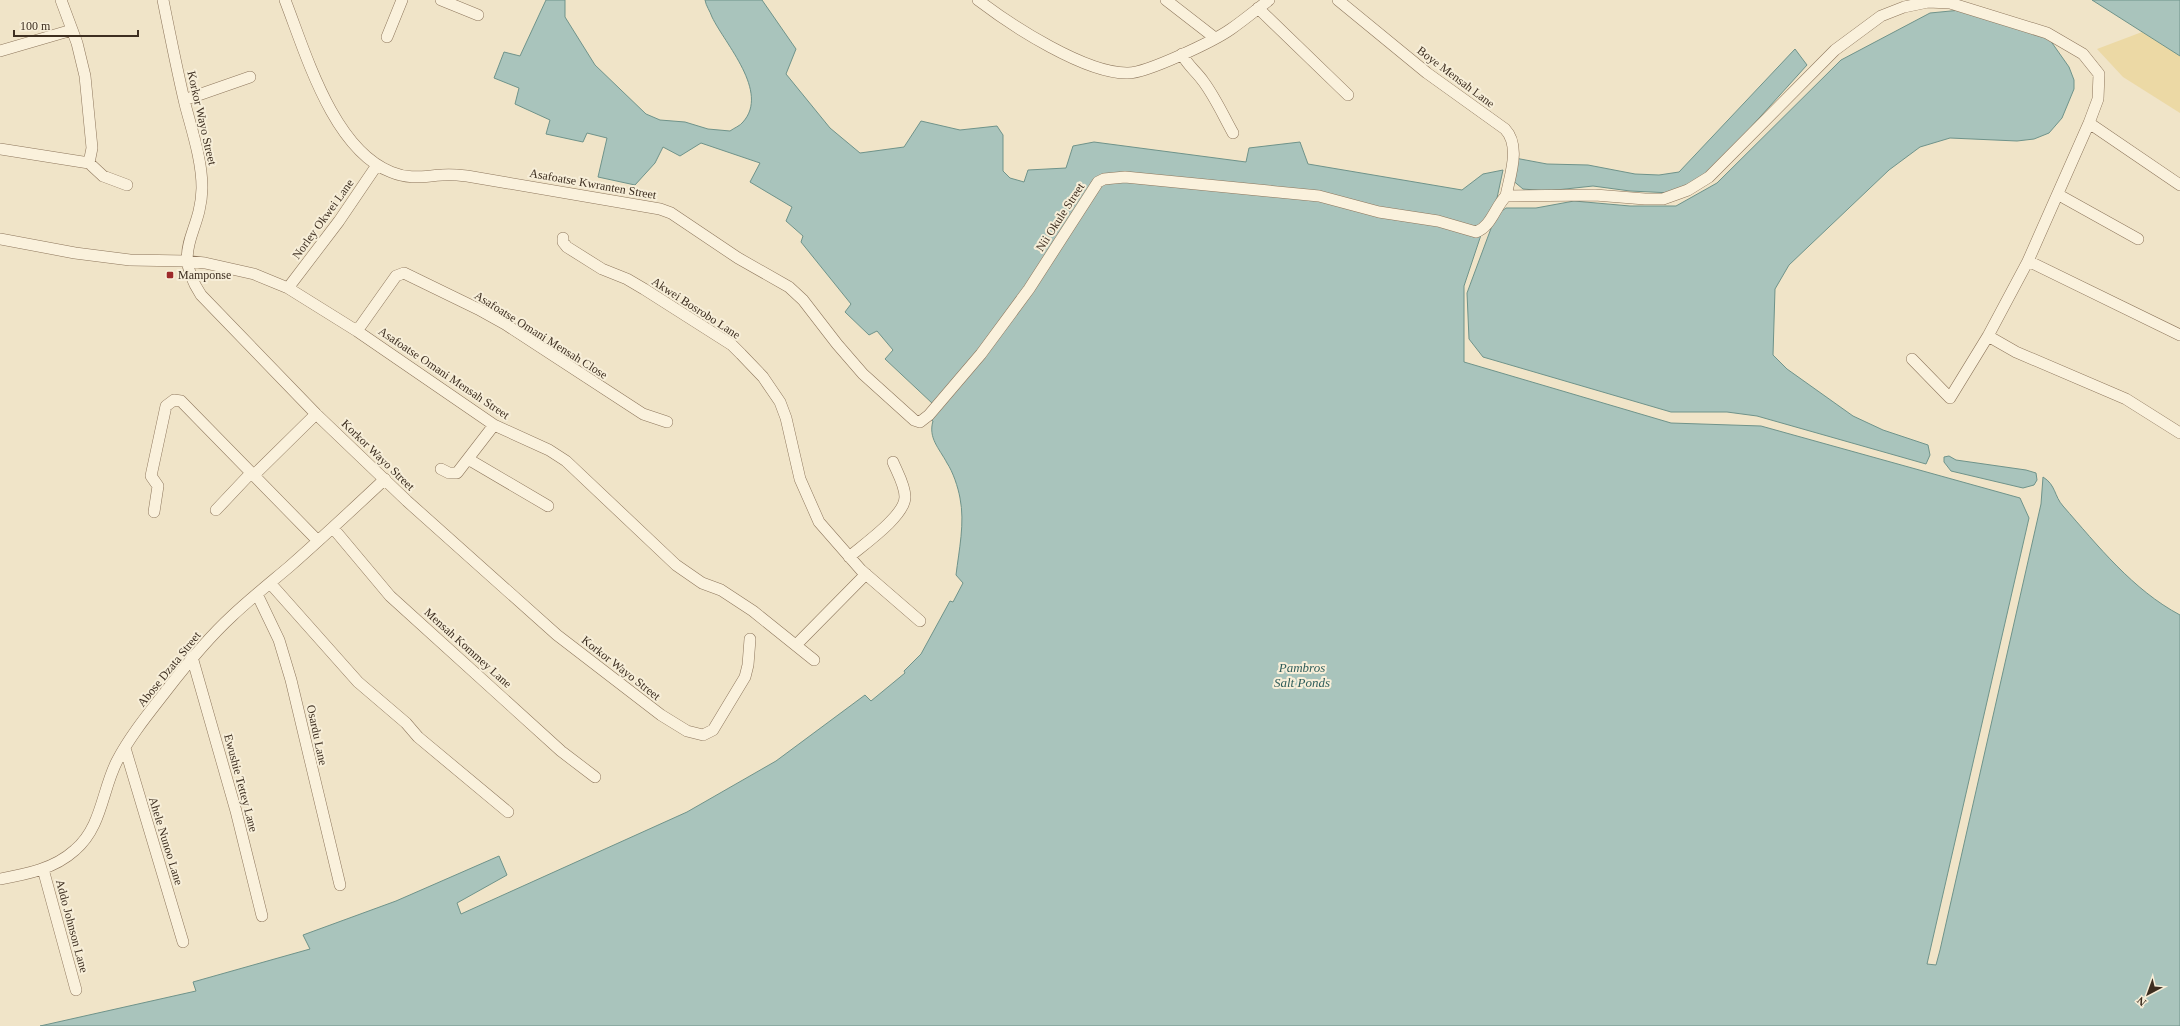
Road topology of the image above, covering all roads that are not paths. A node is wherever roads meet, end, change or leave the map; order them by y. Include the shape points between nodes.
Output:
1 (61, 0) edge
2 (163, 0) edge
3 (285, 0) edge
4 (402, 0) edge
5 (441, 0) edge
6 (978, 0) edge
7 (1166, 0) edge
8 (1269, 0) edge
9 (1338, 0) edge
10 (1258, 8) junction
11 (478, 15) dead end
12 (72, 30) junction
13 (387, 37) dead end
14 (1215, 38) junction
15 (0, 51) edge
16 (1182, 54) junction
17 (250, 77) dead end
18 (1348, 96) dead end
19 (184, 100) junction
20 (2090, 123) junction
21 (1233, 133) dead end
22 (0, 149) edge
23 (89, 164) junction
24 (377, 165) junction
25 (127, 185) dead end
26 (2180, 185) edge
27 (2059, 195) junction
28 (1506, 196) junction
29 (564, 238) dead end
30 (0, 239) edge
31 (2138, 239) dead end
32 (186, 261) junction
33 (2028, 261) junction
34 (288, 288) junction
35 (357, 331) junction
36 (2180, 335) edge
37 (1988, 336) junction
38 (1912, 359) dead end
39 (316, 414) junction
40 (667, 422) dead end
41 (920, 422) joint
42 (494, 425) junction
43 (2180, 433) edge
44 (468, 459) junction
45 (893, 462) dead end
46 (441, 469) dead end
47 (252, 475) junction
48 (385, 479) junction
49 (548, 506) dead end
50 (216, 510) dead end
51 (154, 512) dead end
52 (333, 528) junction
53 (318, 541) junction
54 (849, 557) junction
55 (866, 574) junction
56 (270, 583) junction
57 (257, 594) junction
58 (920, 620) dead end
59 (750, 638) dead end
60 (796, 645) junction
61 (192, 657) junction
62 (814, 660) dead end
63 (125, 748) junction
64 (595, 777) dead end
65 (508, 812) dead end
66 (44, 869) junction
67 (0, 879) edge
68 (340, 885) dead end
69 (262, 916) dead end
70 (183, 942) dead end
71 (76, 990) dead end

1 - 12 street
2 - 19 street, Korkor Wayo Street
3 - 24 street, Asafoatse Kwranten Street via 318,82 335,116 354,144
4 - 13 street
5 - 11 street
6 - 16 street via 1032,37 1106,71 1130,74 1153,68
7 - 14 street
8 - 10 street
9 - 28 street, Boye Mensah Lane via 1427,73 1505,129 1514,145
10 - 14 street via 1230,30
10 - 18 street
12 - 15 street
12 - 23 street via 87,90 92,148
14 - 16 street
16 - 21 street via 1187,64 1210,91
17 - 19 street
19 - 32 street, Korkor Wayo Street via 201,170 202,189
20 - 26 street
20 - 27 street
20 - 28 street via 2098,99 2099,74 2083,54 2065,42 2034,28 1950,3 1928,2 1904,7 1881,16 1857,32 1814,69 1709,177 1688,190 1663,199 1595,195
22 - 23 street
23 - 25 street via 103,176
24 - 34 street, Norley Okwei Lane via 339,221
24 - 41 street, Asafoatse Kwranten Street via 392,173 410,177 425,178 445,174 467,176 660,209 670,213 738,258 789,287 863,374 914,420
27 - 31 street
27 - 33 street
28 - 41 street, Nii Okule Street via 1498,203 1486,227 1476,232 1438,221 1379,212 1319,196 1125,177 1104,179 1098,182 1029,289 985,348 929,415
29 - 54 street, Akwei Bosrobo Lane via 563,242 567,247 602,269 644,289 732,345 763,377 780,402 800,479 819,522
30 - 32 street, Asafoatse Omani Mensah Street via 130,260
32 - 34 street, Asafoatse Omani Mensah Street via 254,274
32 - 39 street, Korkor Wayo Street via 188,272 201,295
33 - 36 street
33 - 37 street
34 - 35 street, Asafoatse Omani Mensah Street
35 - 40 street, Asafoatse Omani Mensah Close via 396,276 404,273 478,309 638,411
35 - 42 street, Asafoatse Omani Mensah Street
37 - 38 street via 1950,398
37 - 43 street via 2016,352 2126,399
39 - 47 street
39 - 48 street, Korkor Wayo Street
42 - 44 street
42 - 60 street, Asafoatse Omani Mensah Street via 549,450 566,461 679,568 702,583 721,590 753,611
44 - 46 street via 457,473
44 - 49 street
45 - 54 street via 905,491 903,504 893,518
47 - 50 street
47 - 51 street via 181,401 174,400 166,406 151,476 158,486
47 - 53 street
48 - 52 street, Abose Dzata Street
48 - 59 street, Korkor Wayo Street via 557,635 633,696 687,731 702,735 713,730 745,677
52 - 53 street, Abose Dzata Street
52 - 64 street, Mensah Kommey Lane via 390,596 561,751
53 - 56 street, Abose Dzata Street
54 - 55 street, Akwei Bosrobo Lane
55 - 58 street, Akwei Bosrobo Lane
55 - 60 street
56 - 57 street, Abose Dzata Street
56 - 65 street via 358,682 406,723 418,738
57 - 61 street, Abose Dzata Street
57 - 68 street, Osardu Lane via 279,640 291,680
60 - 62 street, Asafoatse Omani Mensah Street
61 - 63 street, Abose Dzata Street
61 - 69 street, Ewushie Tettey Lane via 236,811
63 - 66 street, Abose Dzata Street via 110,776 97,820 89,836 76,850
63 - 70 street, Ahele Nunoo Lane
66 - 67 street, Abose Dzata Street
66 - 71 street, Addo Johnson Lane

